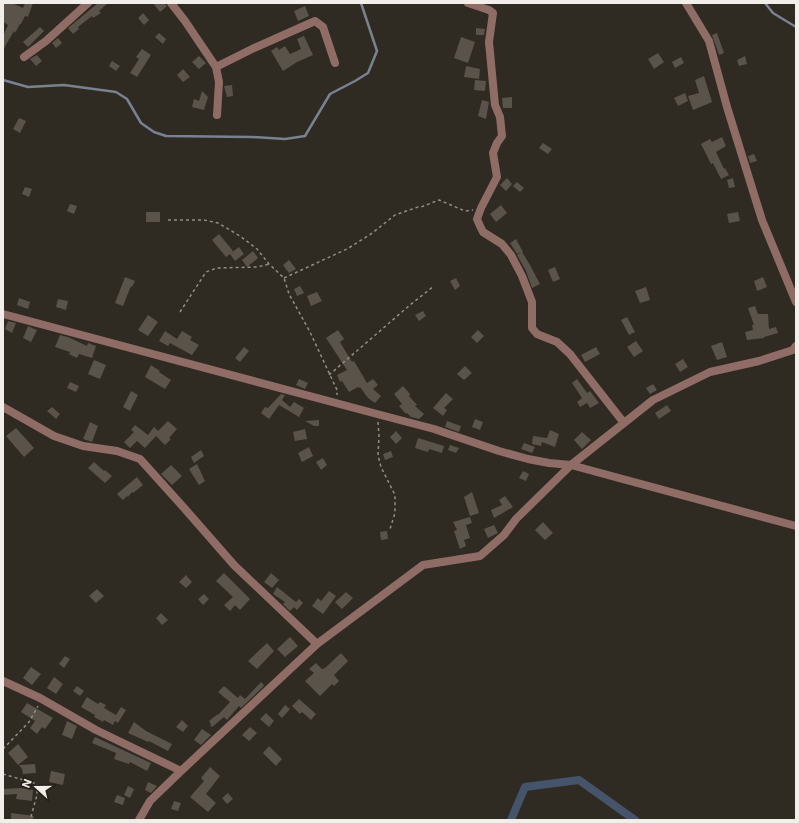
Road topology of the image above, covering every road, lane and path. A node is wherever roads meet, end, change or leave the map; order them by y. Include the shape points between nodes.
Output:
1 (88, 3) edge
2 (171, 3) edge
3 (468, 3) edge
4 (686, 3) edge
5 (24, 57) dead end
6 (335, 63) dead end
7 (216, 67) junction
8 (217, 115) dead end
9 (481, 208) junction
10 (168, 220) dead end
11 (269, 264) junction
12 (284, 278) junction
13 (434, 286) dead end
14 (796, 302) edge
15 (180, 312) dead end
16 (3, 314) edge
17 (796, 346) edge
18 (330, 376) junction
19 (337, 403) junction
20 (3, 407) edge
21 (377, 414) junction
22 (624, 423) junction
23 (571, 465) junction
24 (796, 526) edge
25 (390, 529) dead end
26 (317, 644) junction
27 (3, 681) edge
28 (40, 698) junction
29 (3, 750) edge
30 (181, 771) junction
31 (3, 774) edge
32 (30, 820) edge
33 (139, 820) edge

1 - 5 street
2 - 7 street
3 - 9 street via 494,13 489,42 495,105 500,117 502,136 496,143 493,153 497,177
4 - 14 street via 708,41 762,220
6 - 7 street via 323,27 315,21
7 - 8 street via 219,82
9 - 12 path via 465,211 438,200 433,201 421,208 395,215 347,249
9 - 22 street via 477,219 483,232 502,244 522,276 532,302 532,328 537,334 557,342 570,354
10 - 11 path via 204,220 218,223 257,249
11 - 12 path
11 - 15 path via 257,267 218,268 206,272
12 - 18 path via 289,294
13 - 18 path
16 - 19 street
17 - 22 street via 793,350 759,361 710,372 653,400
18 - 19 path via 337,390
19 - 21 street
20 - 26 street via 54,436 83,446 116,451 140,460 234,565
21 - 23 street via 528,459
21 - 25 path via 378,454 381,467 395,495 395,513
22 - 23 street
23 - 24 street
23 - 26 street via 516,519 504,535 480,556 423,565
26 - 30 street
27 - 28 street
28 - 29 path via 29,722
28 - 30 street via 96,730
30 - 33 street via 150,801
31 - 32 path via 37,784 37,795

